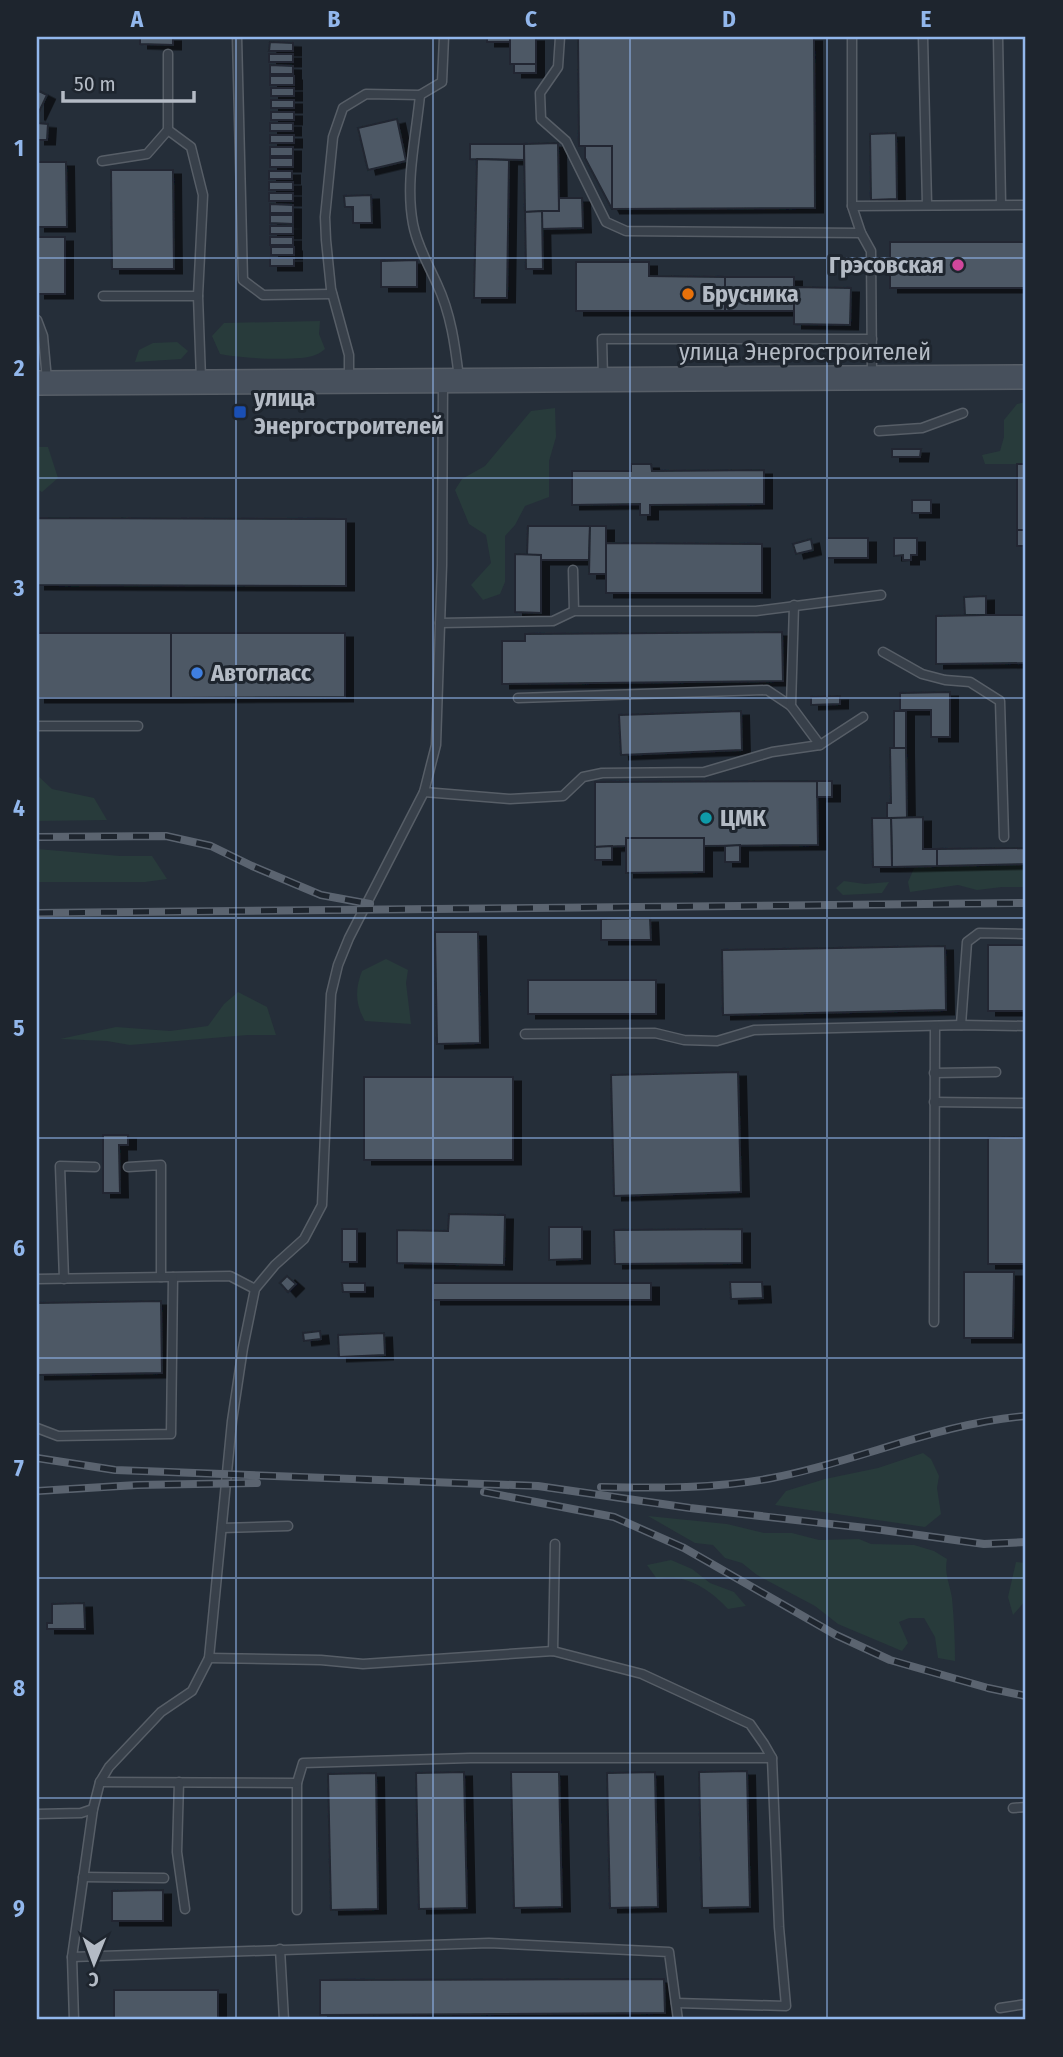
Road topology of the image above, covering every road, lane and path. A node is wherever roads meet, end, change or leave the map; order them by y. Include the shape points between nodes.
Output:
1 (237, 37) edge
2 (444, 37) edge
3 (560, 37) edge
4 (852, 37) edge
5 (923, 37) edge
6 (998, 37) edge
7 (168, 54) dead end
8 (420, 95) junction
9 (168, 130) junction
10 (102, 161) dead end
11 (926, 204) junction
12 (1001, 204) junction
13 (1026, 205) edge
14 (852, 206) junction
15 (860, 233) junction
16 (332, 295) junction
17 (103, 296) dead end
18 (198, 296) junction
19 (37, 320) edge
20 (872, 339) junction
21 (1026, 377) edge
22 (603, 378) junction
23 (872, 378) junction
24 (451, 379) junction
25 (349, 380) junction
26 (202, 382) junction
27 (42, 383) edge
28 (963, 413) dead end
29 (879, 431) dead end
30 (573, 570) dead end
31 (881, 595) dead end
32 (794, 604) junction
33 (575, 611) junction
34 (440, 623) junction
35 (883, 652) dead end
36 (518, 698) dead end
37 (791, 706) junction
38 (863, 717) dead end
39 (37, 726) edge
40 (138, 726) dead end
41 (820, 745) junction
42 (424, 792) junction
43 (1004, 837) dead end
44 (1026, 934) edge
45 (961, 1024) junction
46 (935, 1026) junction
47 (1026, 1026) edge
48 (525, 1034) dead end
49 (996, 1072) dead end
50 (934, 1073) junction
51 (934, 1102) junction
52 (1026, 1103) edge
53 (95, 1167) dead end
54 (128, 1167) dead end
55 (161, 1277) junction
56 (173, 1277) junction
57 (37, 1279) edge
58 (64, 1279) junction
59 (255, 1289) junction
60 (934, 1322) dead end
61 (37, 1428) edge
62 (288, 1526) dead end
63 (222, 1528) junction
64 (555, 1544) dead end
65 (553, 1651) junction
66 (209, 1658) junction
67 (772, 1758) junction
68 (100, 1782) junction
69 (179, 1782) junction
70 (297, 1783) junction
71 (1026, 1807) edge
72 (1013, 1808) dead end
73 (93, 1809) junction
74 (37, 1814) edge
75 (83, 1877) junction
76 (164, 1878) dead end
77 (185, 1909) dead end
78 (297, 1910) dead end
79 (280, 1949) junction
80 (72, 1957) junction
81 (676, 2003) junction
82 (1026, 2004) edge
83 (1000, 2008) dead end
84 (74, 2020) edge
85 (284, 2020) edge
86 (678, 2020) edge

1 - 16 lane via 243,280 263,295
2 - 8 lane via 442,82
3 - 15 lane via 558,67 540,93 541,119 566,141 606,222 626,231
4 - 14 lane
5 - 11 lane
6 - 12 lane
7 - 9 lane
8 - 16 lane via 366,94 343,108 333,137 325,216
8 - 24 lane via 410,187 413,225 454,336
9 - 10 lane via 147,154
9 - 18 lane via 191,147 203,195
11 - 12 lane
11 - 14 lane
12 - 13 lane
14 - 15 lane
15 - 20 lane via 871,251
16 - 25 lane via 349,355
17 - 18 lane
18 - 26 lane
19 - 27 lane via 43,336
20 - 22 lane via 602,339
20 - 23 lane
21 - 23 main road, улица Энергостроителей
22 - 23 main road, улица Энергостроителей
22 - 24 main road, улица Энергостроителей
24 - 25 main road, улица Энергостроителей
24 - 34 lane
25 - 26 main road, улица Энергостроителей
26 - 27 main road, улица Энергостроителей
28 - 29 lane via 922,428
30 - 33 lane
31 - 32 lane
32 - 33 lane via 756,611
32 - 37 lane
33 - 34 lane via 553,621
34 - 42 lane via 436,745
35 - 43 lane via 922,674 970,682 1000,701
36 - 37 lane via 767,690
37 - 41 lane
38 - 41 lane
39 - 40 lane
41 - 42 lane via 772,752 704,772 602,773 583,777 563,796 510,799
42 - 59 lane via 338,965 331,994 322,1205 303,1239
44 - 45 lane via 979,933 967,942
45 - 46 lane
45 - 47 lane
46 - 48 lane via 754,1030 717,1041 655,1034
46 - 50 lane
49 - 50 lane
50 - 51 lane
51 - 52 lane
51 - 60 lane
53 - 58 lane via 60,1166
54 - 55 lane via 161,1165
55 - 56 lane
55 - 58 lane
56 - 59 lane via 230,1276
56 - 61 lane via 171,1434 58,1436
57 - 58 lane
59 - 63 lane via 232,1421
62 - 63 lane
63 - 66 lane
64 - 65 lane
65 - 66 lane via 363,1664
65 - 67 lane via 642,1674 750,1724
66 - 68 lane via 192,1690 161,1712
67 - 70 lane via 303,1763
67 - 81 lane via 786,2006
68 - 69 lane
68 - 73 lane
69 - 70 lane
69 - 77 lane via 177,1852
70 - 78 lane
71 - 72 lane
73 - 74 lane
73 - 75 lane
75 - 76 lane
75 - 80 lane
79 - 80 lane
79 - 81 lane via 489,1943 669,1952
79 - 85 lane
80 - 84 lane
81 - 86 lane
82 - 83 lane

